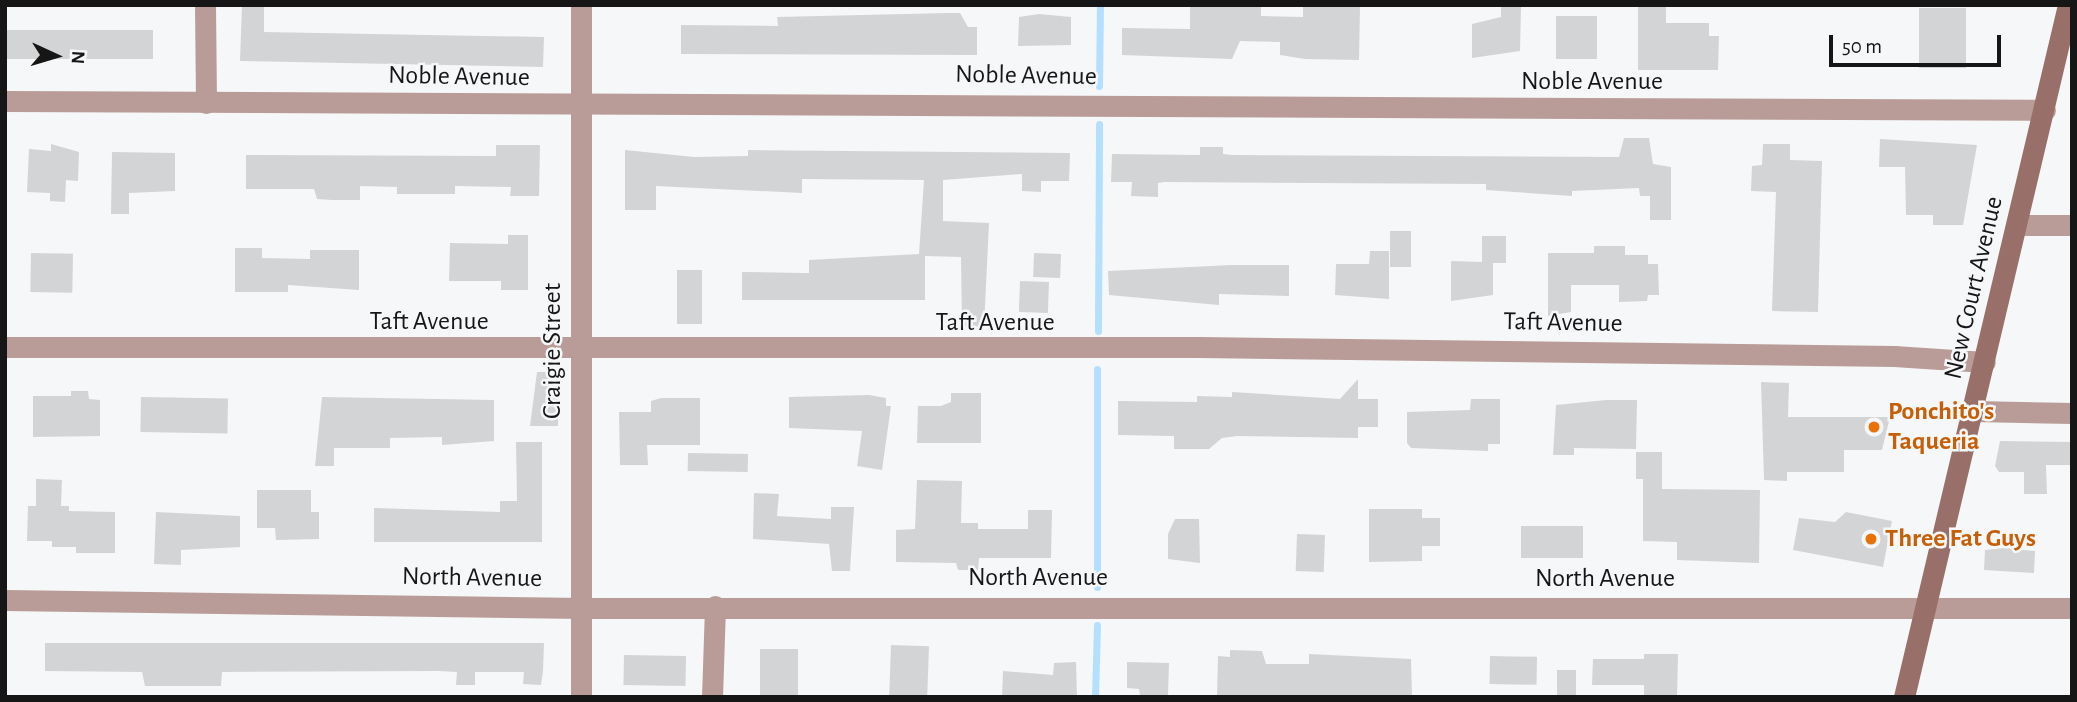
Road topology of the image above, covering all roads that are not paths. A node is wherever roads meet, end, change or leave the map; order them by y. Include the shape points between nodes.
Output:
1 (205, 5) edge
2 (581, 5) edge
3 (2068, 5) edge
4 (2072, 18) edge
5 (2058, 56) junction
6 (5, 101) edge
7 (206, 103) junction
8 (581, 106) junction
9 (2045, 110) junction
10 (2018, 225) junction
11 (2072, 225) edge
12 (5, 347) edge
13 (581, 351) junction
14 (1986, 362) junction
15 (1973, 411) junction
16 (2072, 413) edge
17 (5, 600) edge
18 (715, 606) junction
19 (583, 608) junction
20 (2072, 608) edge
21 (1924, 610) junction
22 (581, 697) edge
23 (712, 697) edge
24 (1903, 697) edge

1 - 7 street
2 - 8 street, Craigie Street
3 - 5 main road, New Court Avenue
4 - 5 main road, New Court Avenue
5 - 9 main road, New Court Avenue
6 - 7 street, Noble Avenue
7 - 8 street, Noble Avenue
8 - 9 street, Noble Avenue via 901,102
8 - 13 street, Craigie Street
9 - 10 main road, New Court Avenue
10 - 11 street
10 - 14 main road, New Court Avenue
12 - 13 street, Taft Avenue
13 - 14 street, Taft Avenue via 1200,347 1894,356
13 - 19 street, Craigie Street
14 - 15 main road, New Court Avenue
15 - 16 street
15 - 21 main road, New Court Avenue
17 - 19 street, North Avenue
18 - 19 street, North Avenue
18 - 21 street, North Avenue
18 - 23 street
19 - 22 street, Craigie Street
20 - 21 street, North Avenue
21 - 24 main road, New Court Avenue

